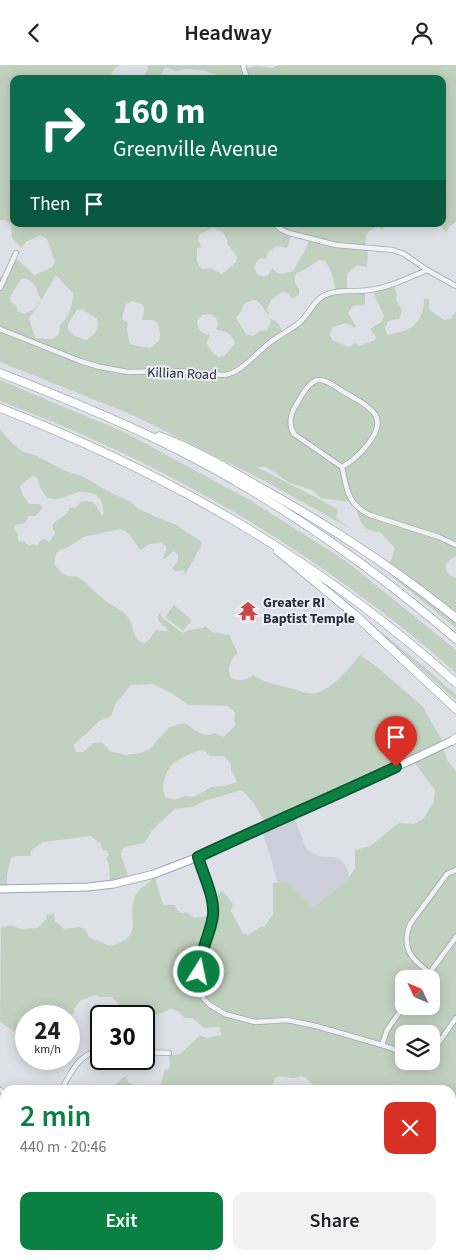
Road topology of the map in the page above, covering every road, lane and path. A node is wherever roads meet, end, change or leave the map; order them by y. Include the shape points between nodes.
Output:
1 (278, 227) edge
2 (16, 253) dead end
3 (426, 270) junction
4 (456, 286) edge
5 (0, 289) edge
6 (0, 329) edge
7 (0, 373) edge
8 (0, 408) edge
9 (127, 425) junction
10 (342, 467) junction
11 (262, 536) junction
12 (456, 545) edge
13 (456, 618) edge
14 (456, 639) edge
15 (456, 683) edge
16 (456, 707) edge
17 (455, 739) edge
18 (198, 857) junction
19 (456, 870) edge
20 (0, 889) edge
21 (456, 937) edge
22 (427, 970) edge
23 (431, 970) edge
24 (398, 1015) edge
25 (456, 1018) edge
26 (440, 1041) edge
27 (382, 1045) junction
28 (395, 1050) edge
29 (155, 1052) edge
30 (90, 1053) edge
31 (169, 1053) dead end
32 (64, 1085) edge

1 - 3 street via 289,233 336,245 393,250
2 - 5 street
3 - 4 street
3 - 6 street, Killian Road via 380,288 324,295 300,322 240,369 225,375 128,372 100,367
7 - 9 highway
8 - 11 highway via 123,461 190,494
9 - 13 highway via 179,444 296,507 383,563
9 - 14 highway via 210,467 292,516 390,585
10 - 10 street via 294,434 290,427 294,407 318,380 337,387 365,405 377,419 377,427 368,444
10 - 12 street via 350,499 362,511
11 - 15 highway via 362,605
11 - 16 highway
17 - 18 main road
18 - 20 main road via 154,874 114,884
18 - 27 street via 214,905 199,961 203,998 225,1014 255,1022 288,1020
19 - 22 street via 447,874 408,929 410,955
21 - 23 street
24 - 27 street
25 - 26 street
27 - 28 street
29 - 31 street
30 - 32 street via 83,1057

